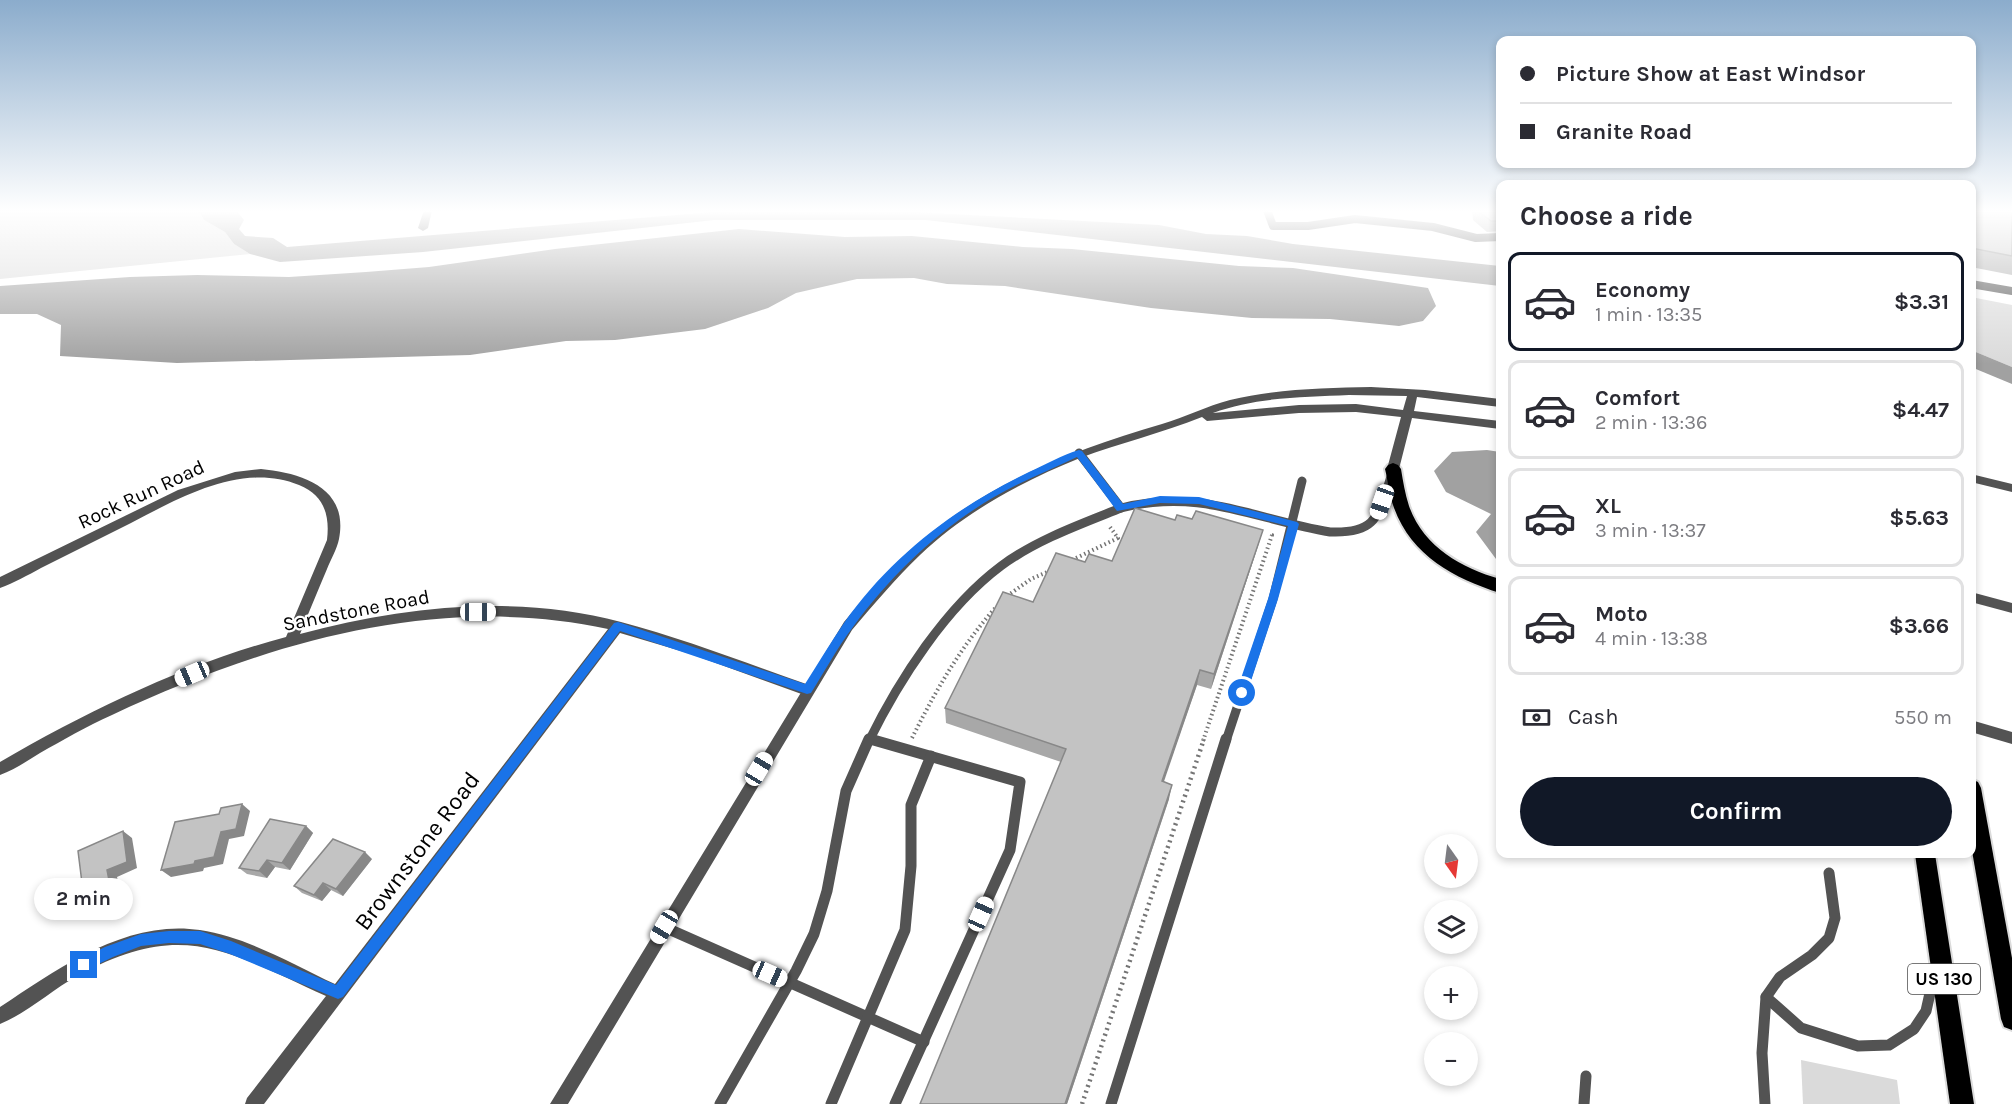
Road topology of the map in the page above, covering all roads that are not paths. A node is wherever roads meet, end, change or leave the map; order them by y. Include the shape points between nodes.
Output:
1 (1976, 285) edge
2 (2012, 291) edge
3 (1413, 393) junction
4 (1496, 403) edge
5 (1407, 413) junction
6 (1191, 419) junction
7 (1496, 424) edge
8 (1079, 453) junction
9 (1393, 469) junction
10 (1976, 479) edge
11 (1302, 481) dead end
12 (2012, 488) edge
13 (1121, 508) junction
14 (1294, 524) junction
15 (0, 583) edge
16 (1496, 585) edge
17 (1976, 598) edge
18 (2012, 608) edge
19 (618, 626) junction
20 (291, 641) junction
21 (807, 690) junction
22 (1976, 727) edge
23 (2012, 738) edge
24 (869, 739) junction
25 (931, 756) junction
26 (0, 769) edge
27 (1976, 816) edge
28 (1926, 858) edge
29 (1829, 873) dead end
30 (664, 927) junction
31 (1940, 951) junction
32 (789, 982) junction
33 (338, 993) junction
34 (1766, 996) junction
35 (0, 1016) edge
36 (869, 1016) junction
37 (2012, 1019) edge
38 (924, 1042) junction
39 (1586, 1076) dead end
40 (253, 1104) edge
41 (558, 1104) edge
42 (720, 1104) edge
43 (831, 1104) edge
44 (895, 1104) edge
45 (1111, 1104) edge
46 (1584, 1104) edge
47 (1765, 1104) edge
48 (1962, 1104) edge

1 - 2 lane
3 - 4 street
3 - 5 street
3 - 6 street via 1306,394 1238,401
5 - 6 street via 1356,408 1299,409
5 - 7 street
5 - 9 street
6 - 8 street
8 - 13 lane
8 - 21 street via 964,511 899,565 848,626
9 - 14 lane via 1376,518 1362,530 1337,533
9 - 16 highway via 1409,524 1437,558 1454,570
10 - 12 street
11 - 14 lane
13 - 14 lane via 1160,500 1199,501
13 - 24 lane via 1025,552 984,579 951,615
14 - 45 lane
15 - 20 street, Rock Run Road via 186,491 236,476 283,475 317,488 333,509 335,525 333,540
17 - 18 street
19 - 20 street, Sandstone Road via 535,613 460,612 377,622
19 - 21 street, Sandstone Road
19 - 33 street, Brownstone Road
20 - 26 street, Sandstone Road via 192,674 106,711
21 - 30 street
22 - 23 street
24 - 25 lane
24 - 32 lane via 847,790 834,837 828,892 817,927
25 - 36 lane via 911,805 905,930
25 - 38 lane via 1020,782 1010,850
27 - 37 highway, US 130
28 - 31 highway, US 130
29 - 34 lane via 1835,918 1829,938 1780,977
30 - 32 lane
30 - 41 street
31 - 34 lane via 1926,1011 1914,1029 1888,1045 1858,1046 1802,1028
31 - 48 highway, US 130
32 - 36 lane
32 - 42 lane
33 - 35 street via 231,947 200,938 169,937 141,940 110,951
33 - 40 street, Brownstone Road
34 - 47 lane via 1762,1053
36 - 38 lane
36 - 43 lane
38 - 44 lane
39 - 46 lane

